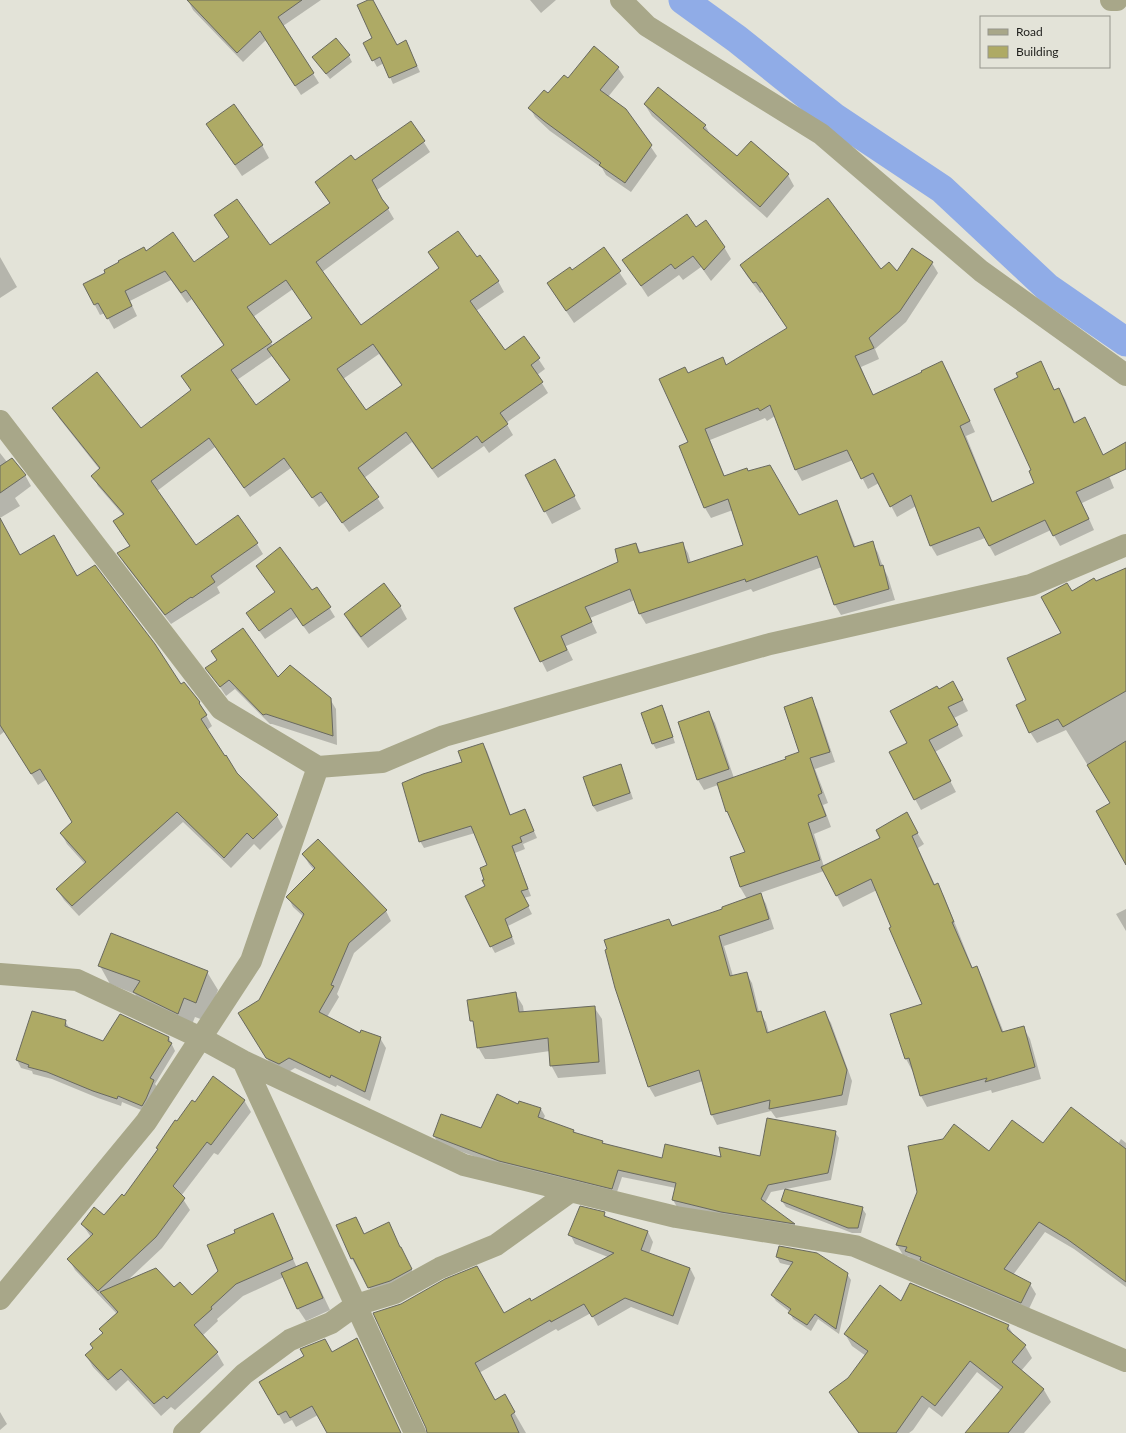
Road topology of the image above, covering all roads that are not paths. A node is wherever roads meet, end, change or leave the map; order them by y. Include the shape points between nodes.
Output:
1 (620, 0) edge
2 (1111, 0) edge
3 (1116, 0) edge
4 (1126, 374) edge
5 (0, 421) edge
6 (1126, 545) edge
7 (318, 767) junction
8 (0, 974) edge
9 (201, 1038) junction
10 (243, 1061) junction
11 (571, 1191) junction
12 (0, 1299) edge
13 (356, 1305) junction
14 (1126, 1361) edge
15 (184, 1433) edge
16 (415, 1433) edge

1 - 4 street via 647,26 821,134 981,271
2 - 3 street
5 - 7 street via 221,709
6 - 7 street via 1031,585 770,644 444,736 382,762
7 - 9 street via 252,961
8 - 9 street via 77,980
9 - 10 street
9 - 12 street via 146,1122
10 - 11 street via 464,1165
10 - 13 street
11 - 13 street via 496,1245 440,1268 395,1293
11 - 14 street via 676,1217 855,1246
13 - 15 street via 331,1323 290,1340 244,1374
13 - 16 street

